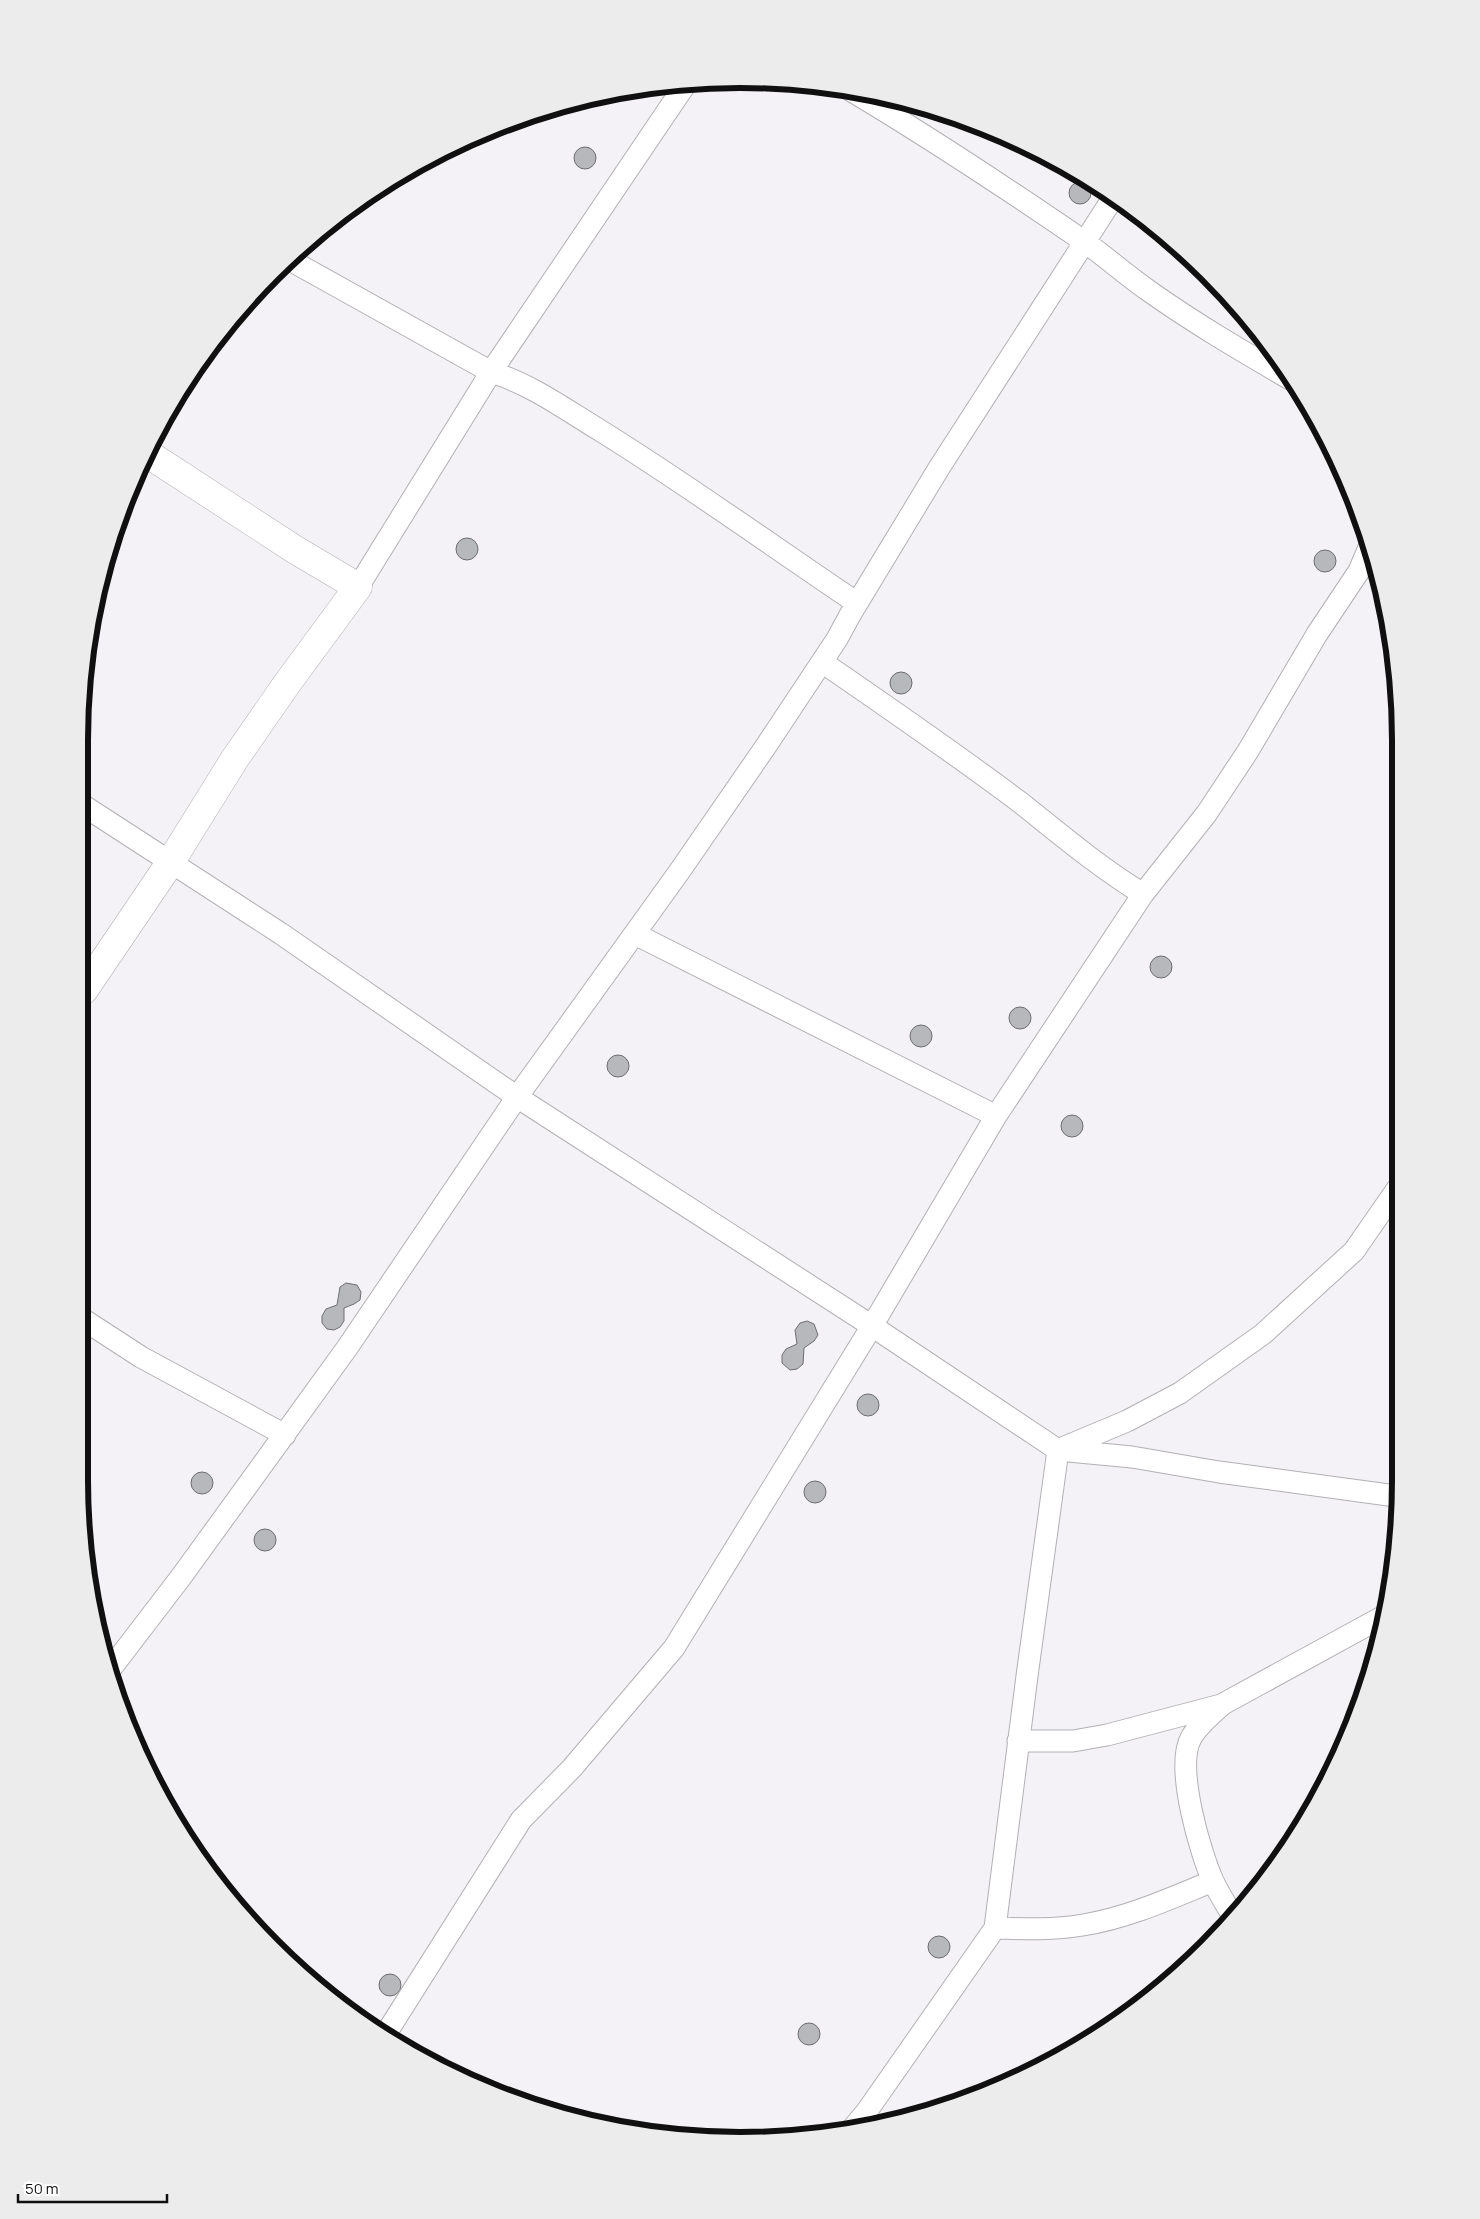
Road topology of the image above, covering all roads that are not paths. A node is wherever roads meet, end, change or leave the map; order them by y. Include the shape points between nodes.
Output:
1 (681, 90) edge
2 (867, 100) edge
3 (1110, 202) edge
4 (1084, 242) junction
5 (295, 263) edge
6 (491, 372) junction
7 (1280, 373) edge
8 (152, 457) edge
9 (1366, 556) edge
10 (358, 587) junction
11 (857, 603) junction
12 (822, 662) junction
13 (88, 809) edge
14 (170, 863) junction
15 (1142, 894) junction
16 (635, 934) junction
17 (88, 984) edge
18 (517, 1097) junction
19 (996, 1116) junction
20 (1392, 1196) edge
21 (88, 1323) edge
22 (872, 1326) junction
23 (285, 1434) junction
24 (1058, 1450) junction
25 (1392, 1495) edge
26 (1375, 1625) edge
27 (115, 1664) edge
28 (1223, 1704) junction
29 (1018, 1742) junction
30 (1213, 1881) junction
31 (1230, 1910) edge
32 (995, 1928) junction
33 (389, 2029) edge
34 (859, 2120) edge

1 - 6 street
2 - 4 street
3 - 4 street
4 - 7 street via 1149,291
4 - 11 street
5 - 6 street
6 - 10 street
6 - 11 street via 515,380 645,458
8 - 10 street
9 - 15 street via 1248,751 1207,813
10 - 14 street via 239,753
11 - 12 street
12 - 15 street via 1022,804 1105,871
12 - 16 street
13 - 14 street
14 - 17 street
14 - 18 street via 280,933
15 - 19 street
16 - 18 street
16 - 19 street
18 - 22 street
18 - 23 street
19 - 22 street
20 - 24 street via 1354,1251 1263,1334 1180,1393 1127,1421
21 - 23 street via 141,1357
22 - 24 street
22 - 33 street via 674,1648 572,1768 521,1820
23 - 27 street
24 - 25 street
24 - 29 street
26 - 28 street
28 - 29 street via 1081,1739
28 - 30 street via 1191,1738 1186,1752 1190,1805
29 - 32 street
30 - 31 street
30 - 32 street via 1128,1914 1084,1925 1042,1930
32 - 34 street

